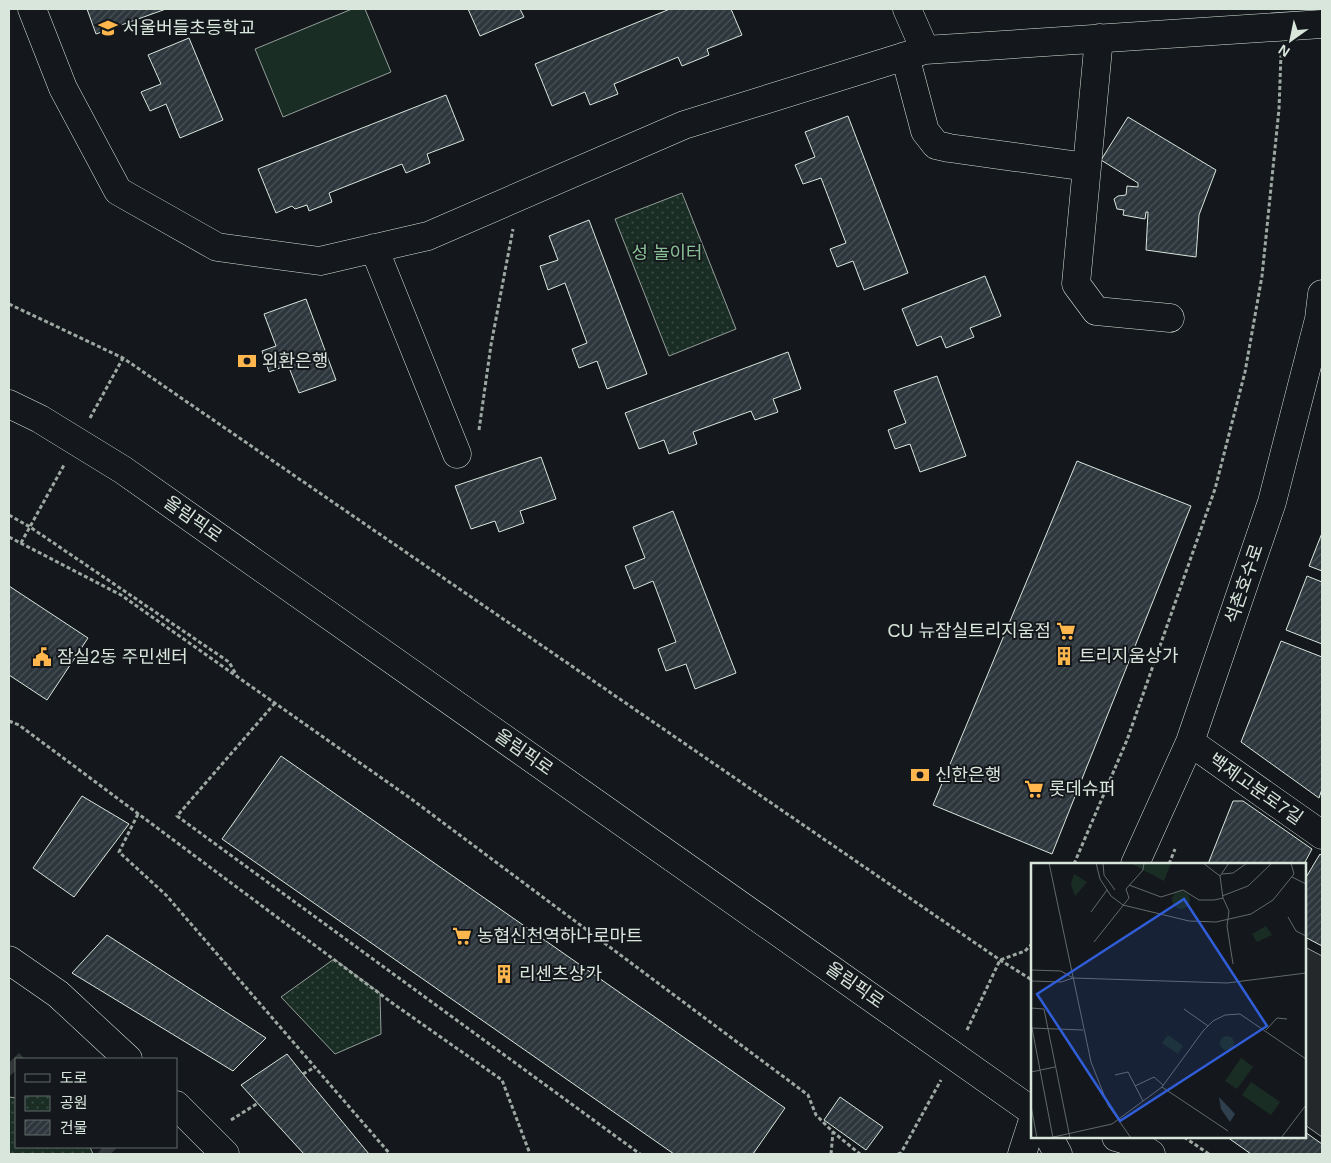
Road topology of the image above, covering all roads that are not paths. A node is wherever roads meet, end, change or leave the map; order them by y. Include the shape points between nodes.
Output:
1 (32, 9) edge
2 (907, 9) edge
3 (1322, 24) edge
4 (1099, 38) junction
5 (915, 53) junction
6 (1087, 167) junction
7 (374, 248) junction
8 (1322, 294) edge
9 (1170, 318) dead end
10 (9, 404) edge
11 (457, 454) road end
12 (1190, 742) junction
13 (1322, 835) edge
14 (1135, 863) edge
15 (9, 960) edge
16 (127, 1058) edge
17 (178, 1107) edge
18 (1031, 1109) edge
19 (1031, 1126) edge
20 (1050, 1138) edge
21 (1119, 1138) edge
22 (225, 1154) edge
23 (1022, 1154) edge
24 (1058, 1154) edge
25 (1151, 1154) edge

1 - 7 street via 63,88 118,191 217,247 320,261
2 - 5 street
3 - 4 street
4 - 5 street
4 - 6 street
5 - 6 street via 925,131 936,145
5 - 7 street via 684,125 428,236
6 - 9 street via 1076,284 1096,311
7 - 11 street
8 - 12 street, 석촌호수로 via 1272,502
10 - 18 street, 올림픽로 via 40,419 123,470
12 - 13 street, 백제고분로7길
12 - 14 street, 석촌호수로
15 - 16 street via 58,994
17 - 22 street
19 - 23 street
20 - 24 street
21 - 25 street via 1133,1142

